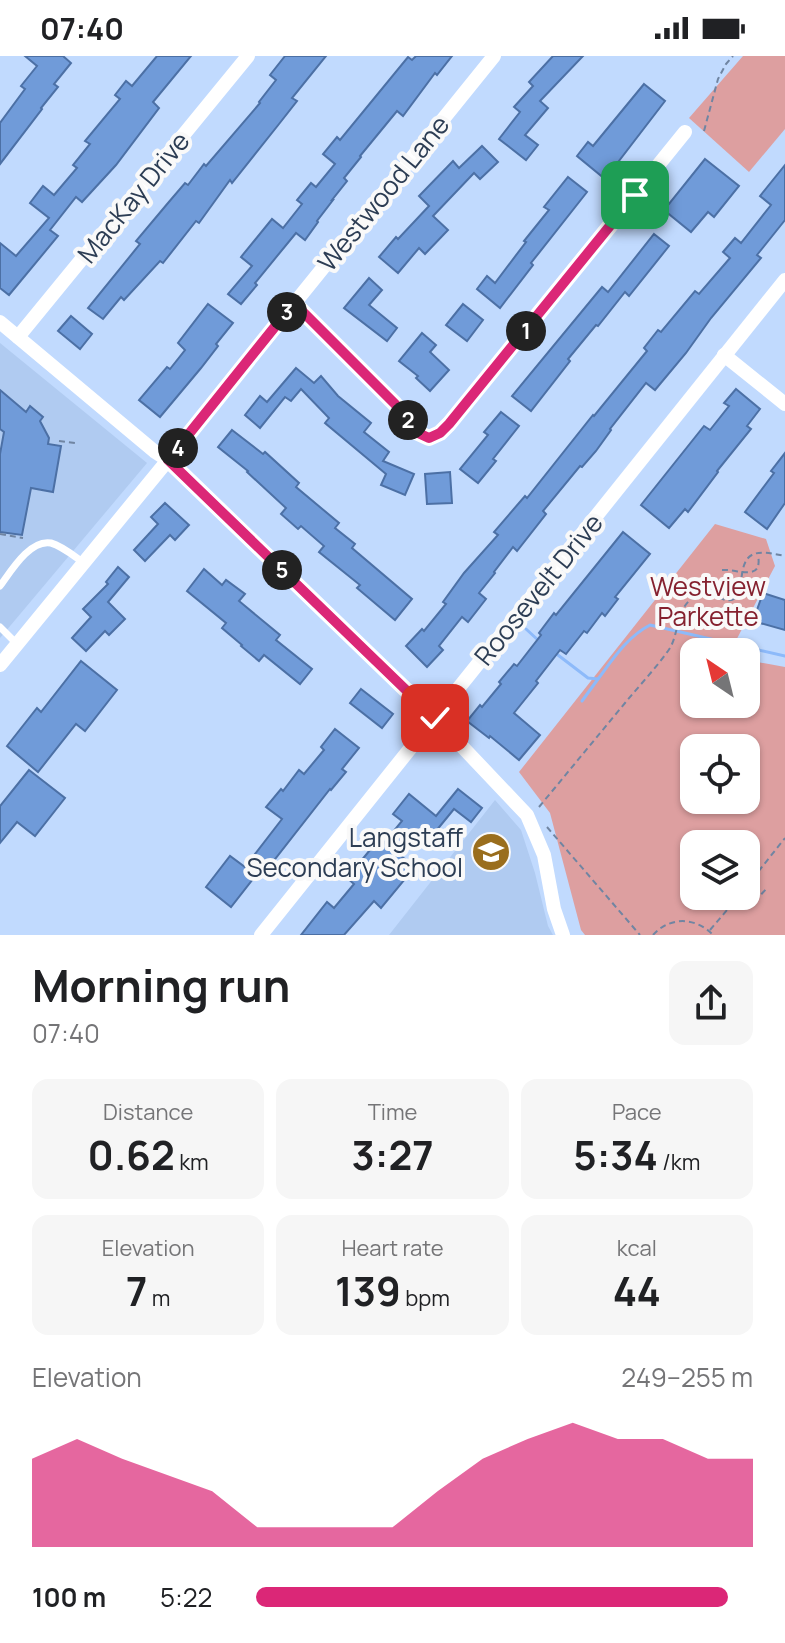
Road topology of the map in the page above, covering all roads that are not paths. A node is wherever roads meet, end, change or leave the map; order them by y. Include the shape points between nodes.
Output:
1 (248, 56) edge
2 (494, 56) edge
3 (685, 132) dead end
4 (785, 280) edge
5 (294, 303) junction
6 (0, 322) edge
7 (18, 337) junction
8 (724, 355) junction
9 (785, 404) edge
10 (168, 460) junction
11 (84, 563) junction
12 (0, 586) edge
13 (0, 627) edge
14 (17, 644) junction
15 (0, 665) edge
16 (435, 718) junction
17 (261, 935) edge
18 (563, 935) edge

1 - 7 street, MacKay Drive
2 - 5 street, Westwood Lane
3 - 5 street via 449,424 429,438 416,432
4 - 8 street, Roosevelt Drive
5 - 10 street, Westwood Lane
6 - 7 street
7 - 10 street
8 - 9 street
8 - 16 street, Roosevelt Drive
10 - 11 street, Westwood Lane
10 - 16 street
11 - 12 lane via 42,543 32,547
11 - 14 street, Westwood Lane
13 - 14 lane
14 - 15 street, Westwood Lane
16 - 17 street, Roosevelt Drive
16 - 18 street via 527,815 544,855

